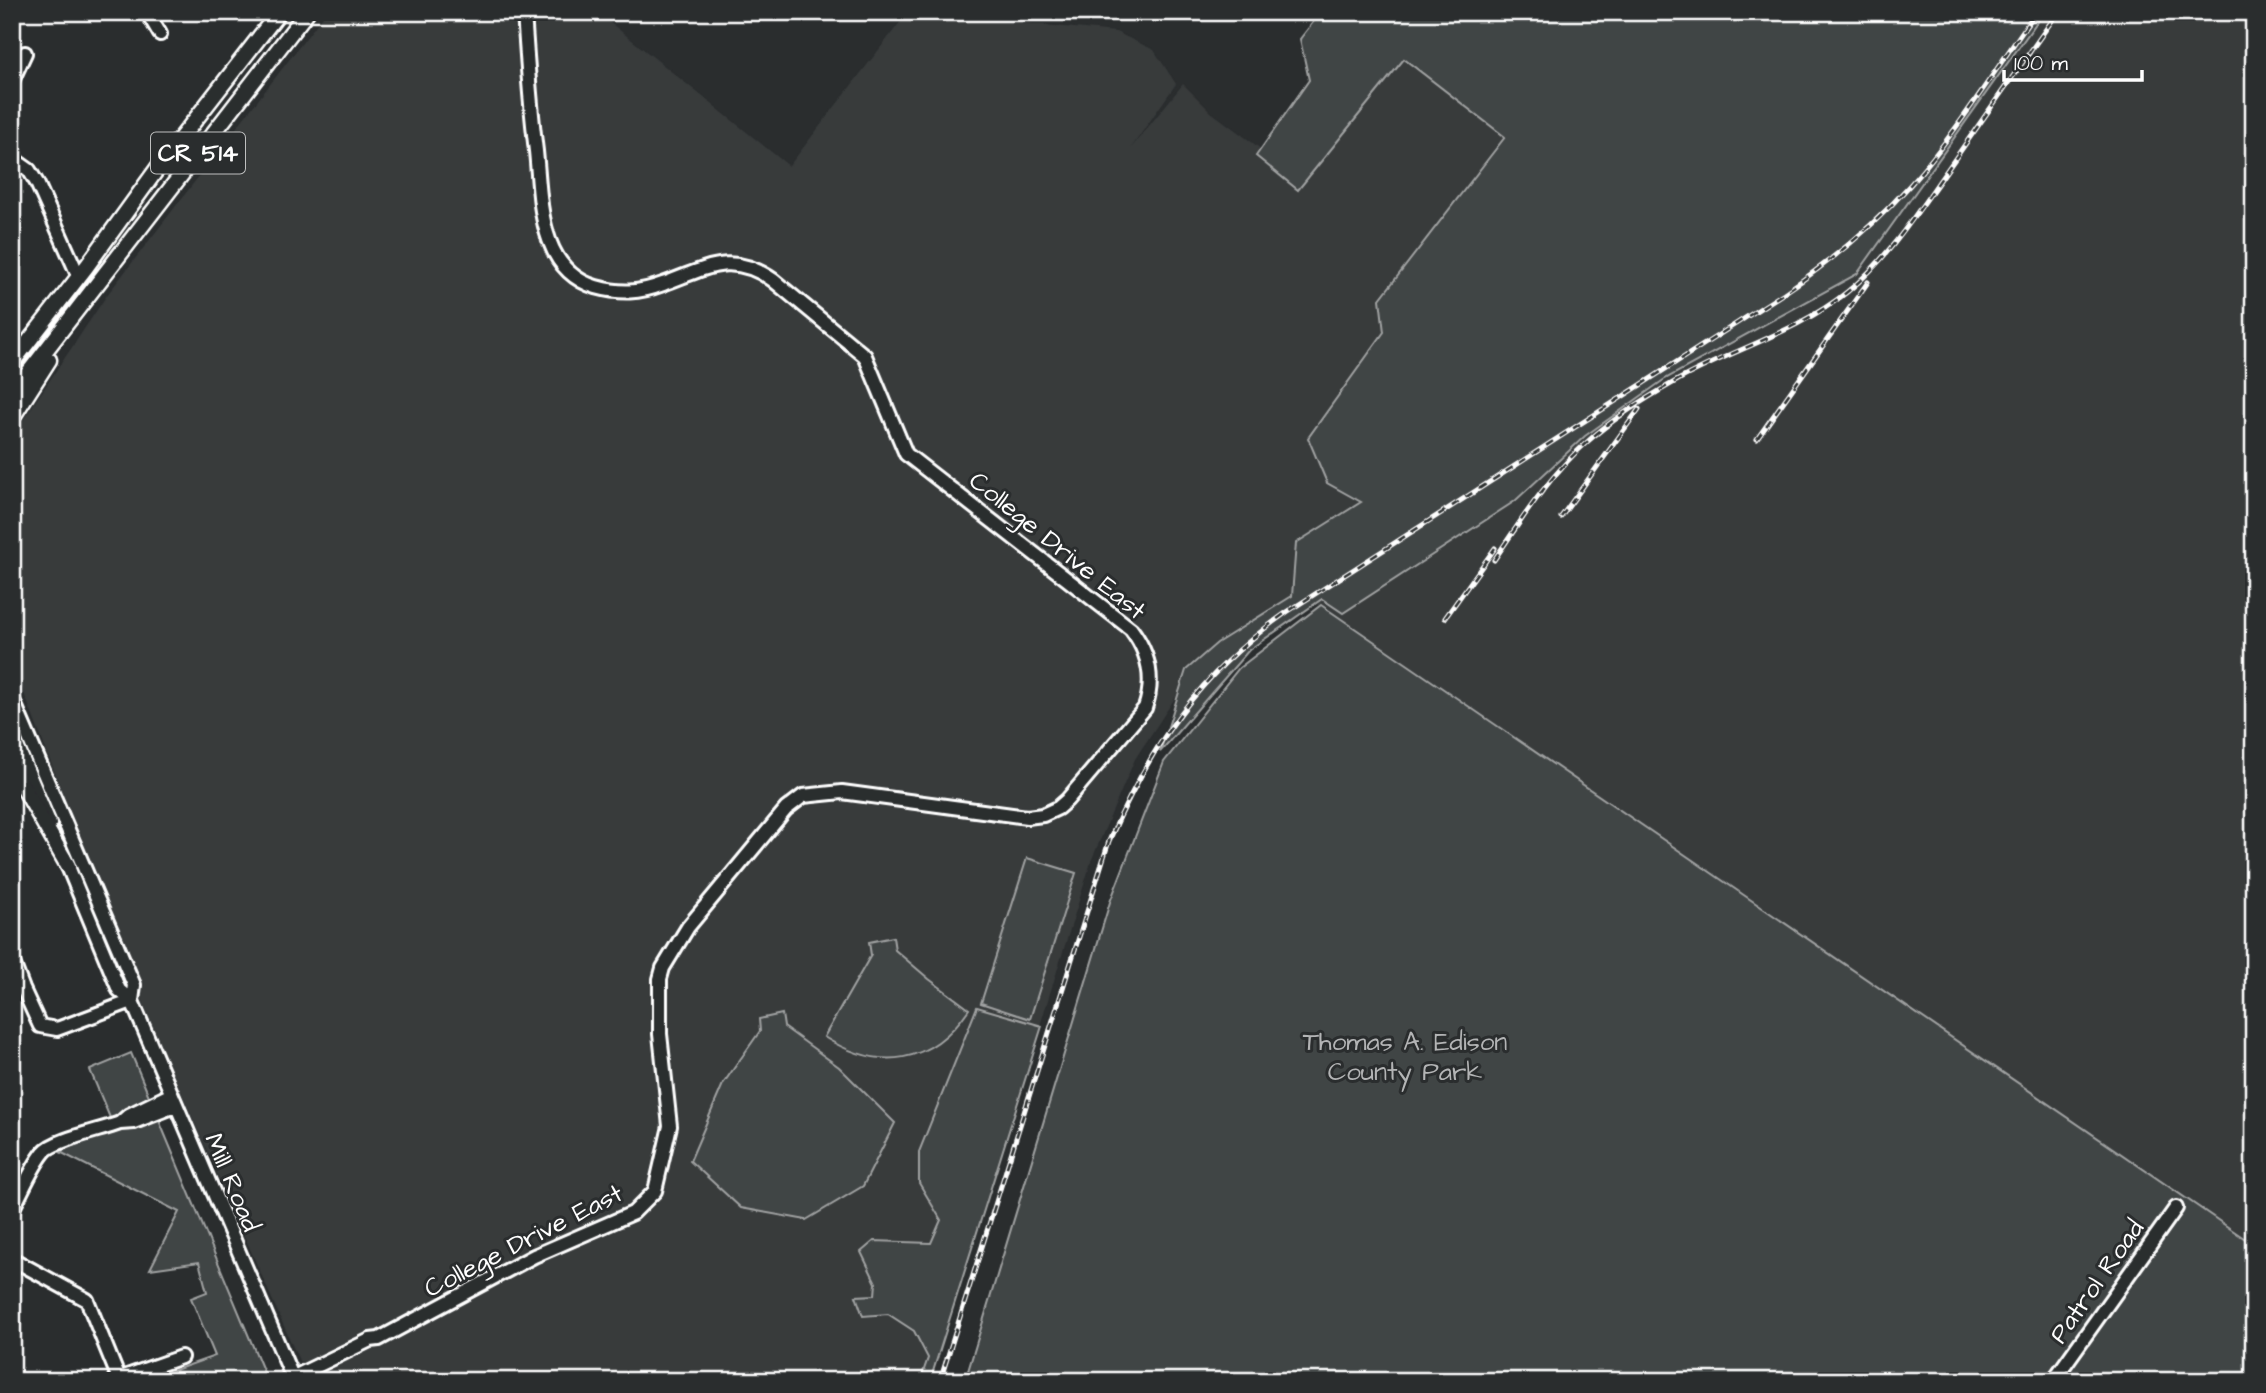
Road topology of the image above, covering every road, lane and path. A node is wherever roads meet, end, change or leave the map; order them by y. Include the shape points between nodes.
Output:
1 (147, 12) edge
2 (279, 12) edge
3 (307, 12) edge
4 (524, 12) edge
5 (160, 34) dead end
6 (25, 53) dead end
7 (12, 81) edge
8 (12, 158) edge
9 (79, 277) junction
10 (90, 295) junction
11 (12, 363) edge
12 (12, 394) edge
13 (12, 418) edge
14 (12, 698) edge
15 (12, 734) edge
16 (12, 767) edge
17 (68, 866) junction
18 (12, 960) edge
19 (132, 1001) junction
20 (173, 1101) junction
21 (2176, 1208) dead end
22 (12, 1210) edge
23 (12, 1259) edge
24 (181, 1357) dead end
25 (116, 1380) edge
26 (294, 1380) edge
27 (2053, 1381) edge

1 - 5 street
2 - 9 main road, CR 514
3 - 10 main road, CR 514
4 - 26 street, College Drive East via 543,215 554,254 567,271 589,285 634,293 726,264 745,265 774,280 865,356 905,454 1131,629 1148,660 1150,694 1145,708 1075,792 1044,815 1027,817 842,792 803,796 786,809 688,927 663,968 660,1034 670,1126 655,1191 633,1213 534,1256
6 - 7 street
8 - 9 street via 29,170 37,183
9 - 11 main road, CR 514
10 - 12 main road, CR 514
10 - 13 main road
14 - 19 street, Mill Road via 134,985
15 - 17 street, Mill Road
16 - 17 main road
17 - 19 street, Mill Road via 119,990
18 - 19 street via 40,1026 57,1030
19 - 20 street, Mill Road
20 - 22 street via 129,1115 99,1132 58,1142 45,1151
20 - 26 street, Mill Road
21 - 27 street, Patrol Road
23 - 25 street via 88,1300
24 - 25 street

